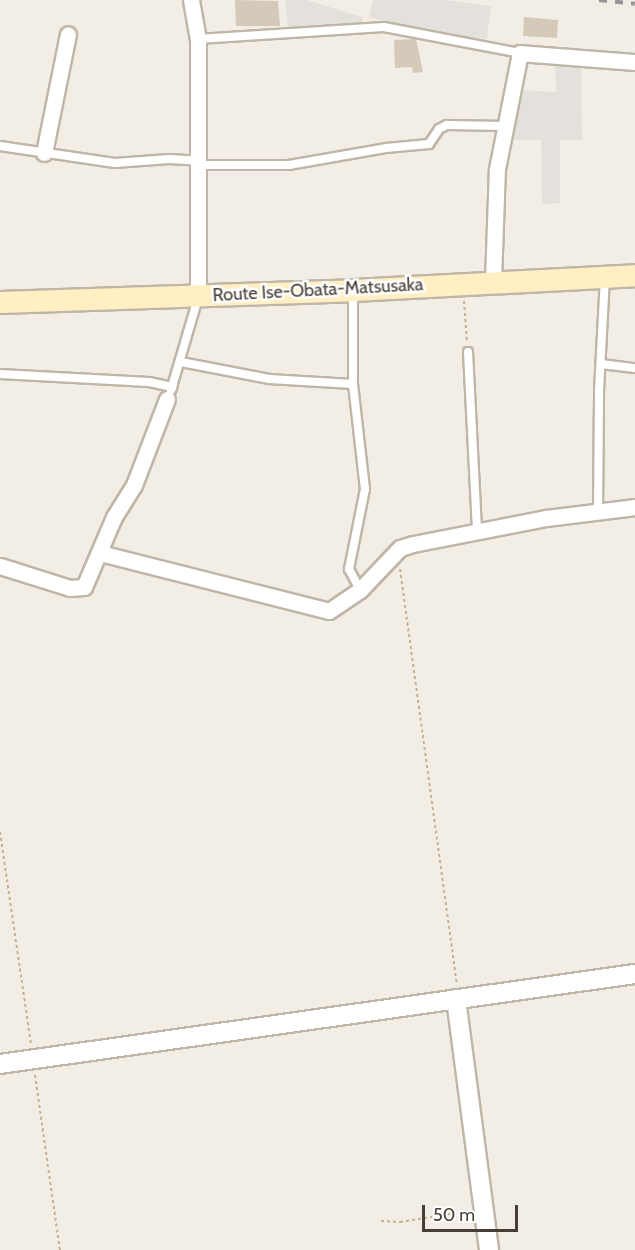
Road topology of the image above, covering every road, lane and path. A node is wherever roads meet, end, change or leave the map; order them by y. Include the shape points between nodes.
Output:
1 (190, 0) edge
2 (68, 34) dead end
3 (198, 39) junction
4 (520, 53) junction
5 (635, 62) edge
6 (506, 126) junction
7 (0, 146) edge
8 (44, 153) junction
9 (198, 165) junction
10 (635, 274) edge
11 (605, 276) junction
12 (493, 281) junction
13 (463, 283) junction
14 (353, 290) junction
15 (198, 296) junction
16 (0, 302) edge
17 (468, 352) joint
18 (181, 362) junction
19 (601, 364) junction
20 (635, 368) edge
21 (0, 374) edge
22 (353, 384) junction
23 (169, 393) junction
24 (635, 507) edge
25 (598, 512) junction
26 (477, 531) junction
27 (100, 553) junction
28 (392, 556) junction
29 (0, 566) edge
30 (360, 591) junction
31 (0, 832) edge
32 (635, 974) edge
33 (457, 999) junction
34 (33, 1059) junction
35 (0, 1064) edge
36 (483, 1209) junction
37 (381, 1221) dead end
38 (60, 1250) edge
39 (489, 1250) edge

1 - 3 street
2 - 8 street
3 - 4 lane via 384,27
3 - 9 street
4 - 5 street
4 - 6 street
6 - 9 lane via 447,125 439,129 429,144 290,165
6 - 12 street via 497,169
7 - 8 lane
8 - 9 lane via 116,163 191,160
9 - 15 street
10 - 11 main road, Route Ise-Obata-Matsusaka
11 - 12 main road, Route Ise-Obata-Matsusaka
11 - 19 lane
12 - 13 main road, Route Ise-Obata-Matsusaka
13 - 14 main road, Route Ise-Obata-Matsusaka
13 - 17 path
14 - 15 main road, Route Ise-Obata-Matsusaka
14 - 22 lane
15 - 16 main road, Route Ise-Obata-Matsusaka
15 - 18 lane
17 - 26 lane
18 - 22 lane via 269,379
18 - 23 lane
19 - 20 lane
19 - 25 lane
21 - 23 lane via 150,382
22 - 30 lane via 365,489 349,569
23 - 27 street via 134,485 114,517
24 - 25 street
25 - 26 street
26 - 28 street via 413,544
27 - 29 street via 84,587 69,588
27 - 30 street via 315,609 338,608
28 - 30 street
28 - 33 path via 399,566
31 - 34 path
32 - 33 street
33 - 34 street
33 - 36 street
34 - 35 street
34 - 38 path
36 - 37 path via 400,1222
36 - 39 street

